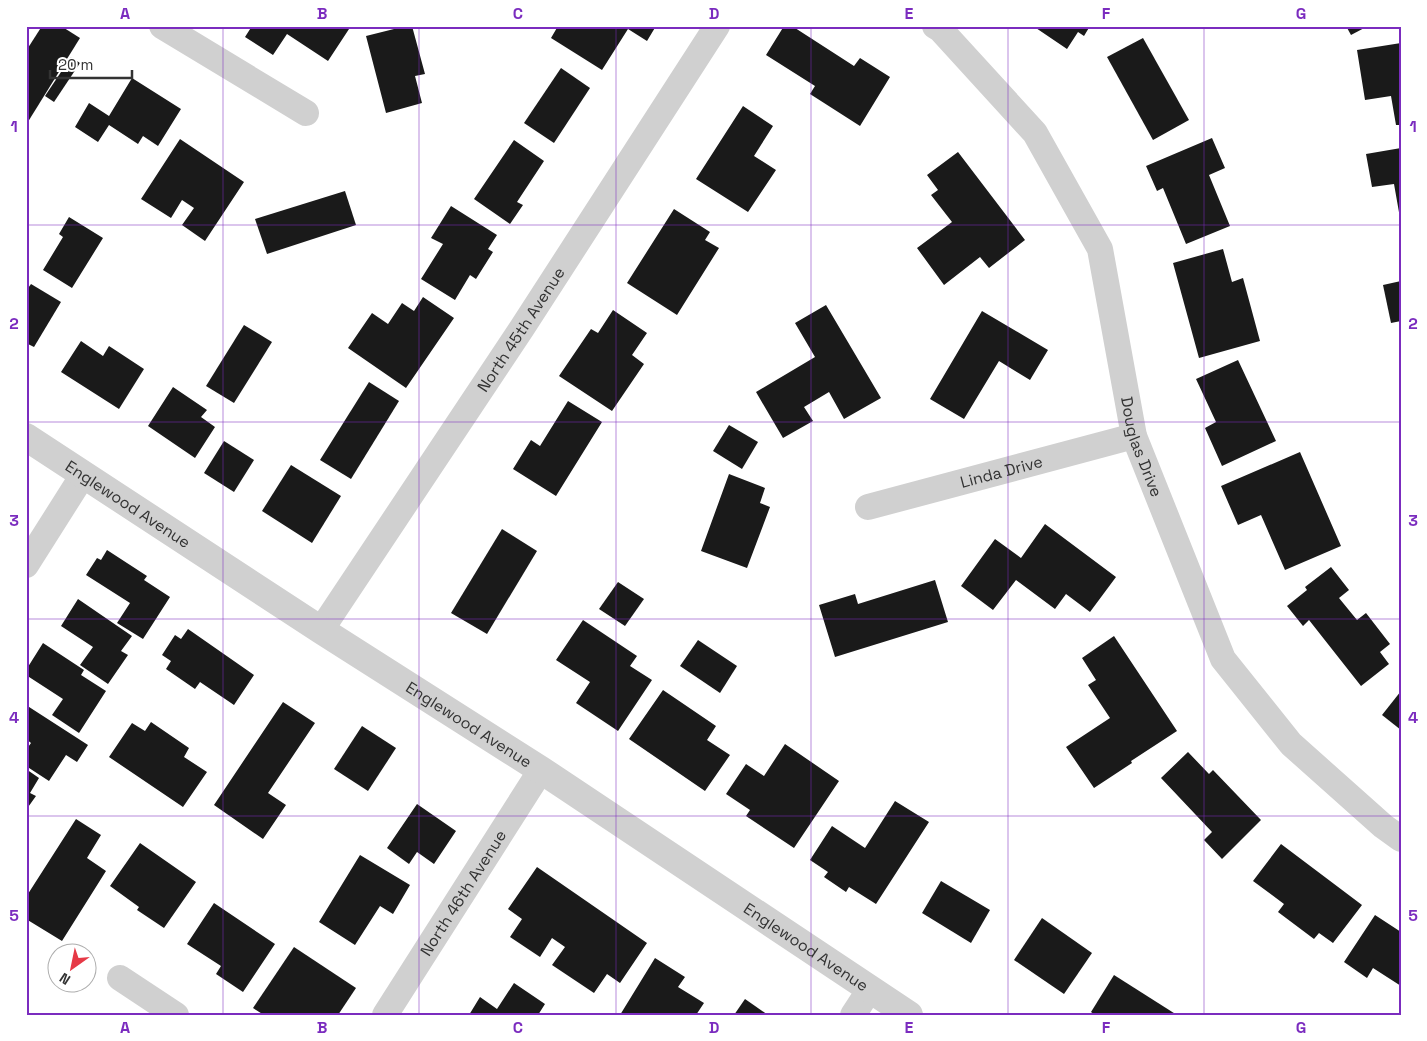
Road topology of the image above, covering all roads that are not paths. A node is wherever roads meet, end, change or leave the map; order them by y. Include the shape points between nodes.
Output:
1 (162, 26) edge
2 (717, 26) edge
3 (939, 27) edge
4 (306, 113) dead end
5 (1134, 436) junction
6 (26, 437) edge
7 (83, 475) junction
8 (868, 507) dead end
9 (26, 565) edge
10 (321, 630) junction
11 (541, 770) junction
12 (1401, 839) edge
13 (120, 978) dead end
14 (870, 989) junction
15 (176, 1015) edge
16 (385, 1015) edge
17 (853, 1015) edge
18 (909, 1015) edge

1 - 4 street
2 - 10 street, North 45th Avenue via 522,328
3 - 5 street, Douglas Drive via 1035,133 1100,249
5 - 8 street, Linda Drive
5 - 12 street, Douglas Drive via 1223,659 1291,744
6 - 7 street, Englewood Avenue
7 - 9 street
7 - 10 street, Englewood Avenue
10 - 11 street, Englewood Avenue
11 - 14 street, Englewood Avenue
11 - 16 street, North 46th Avenue
13 - 15 street
14 - 17 street
14 - 18 street, Englewood Avenue

